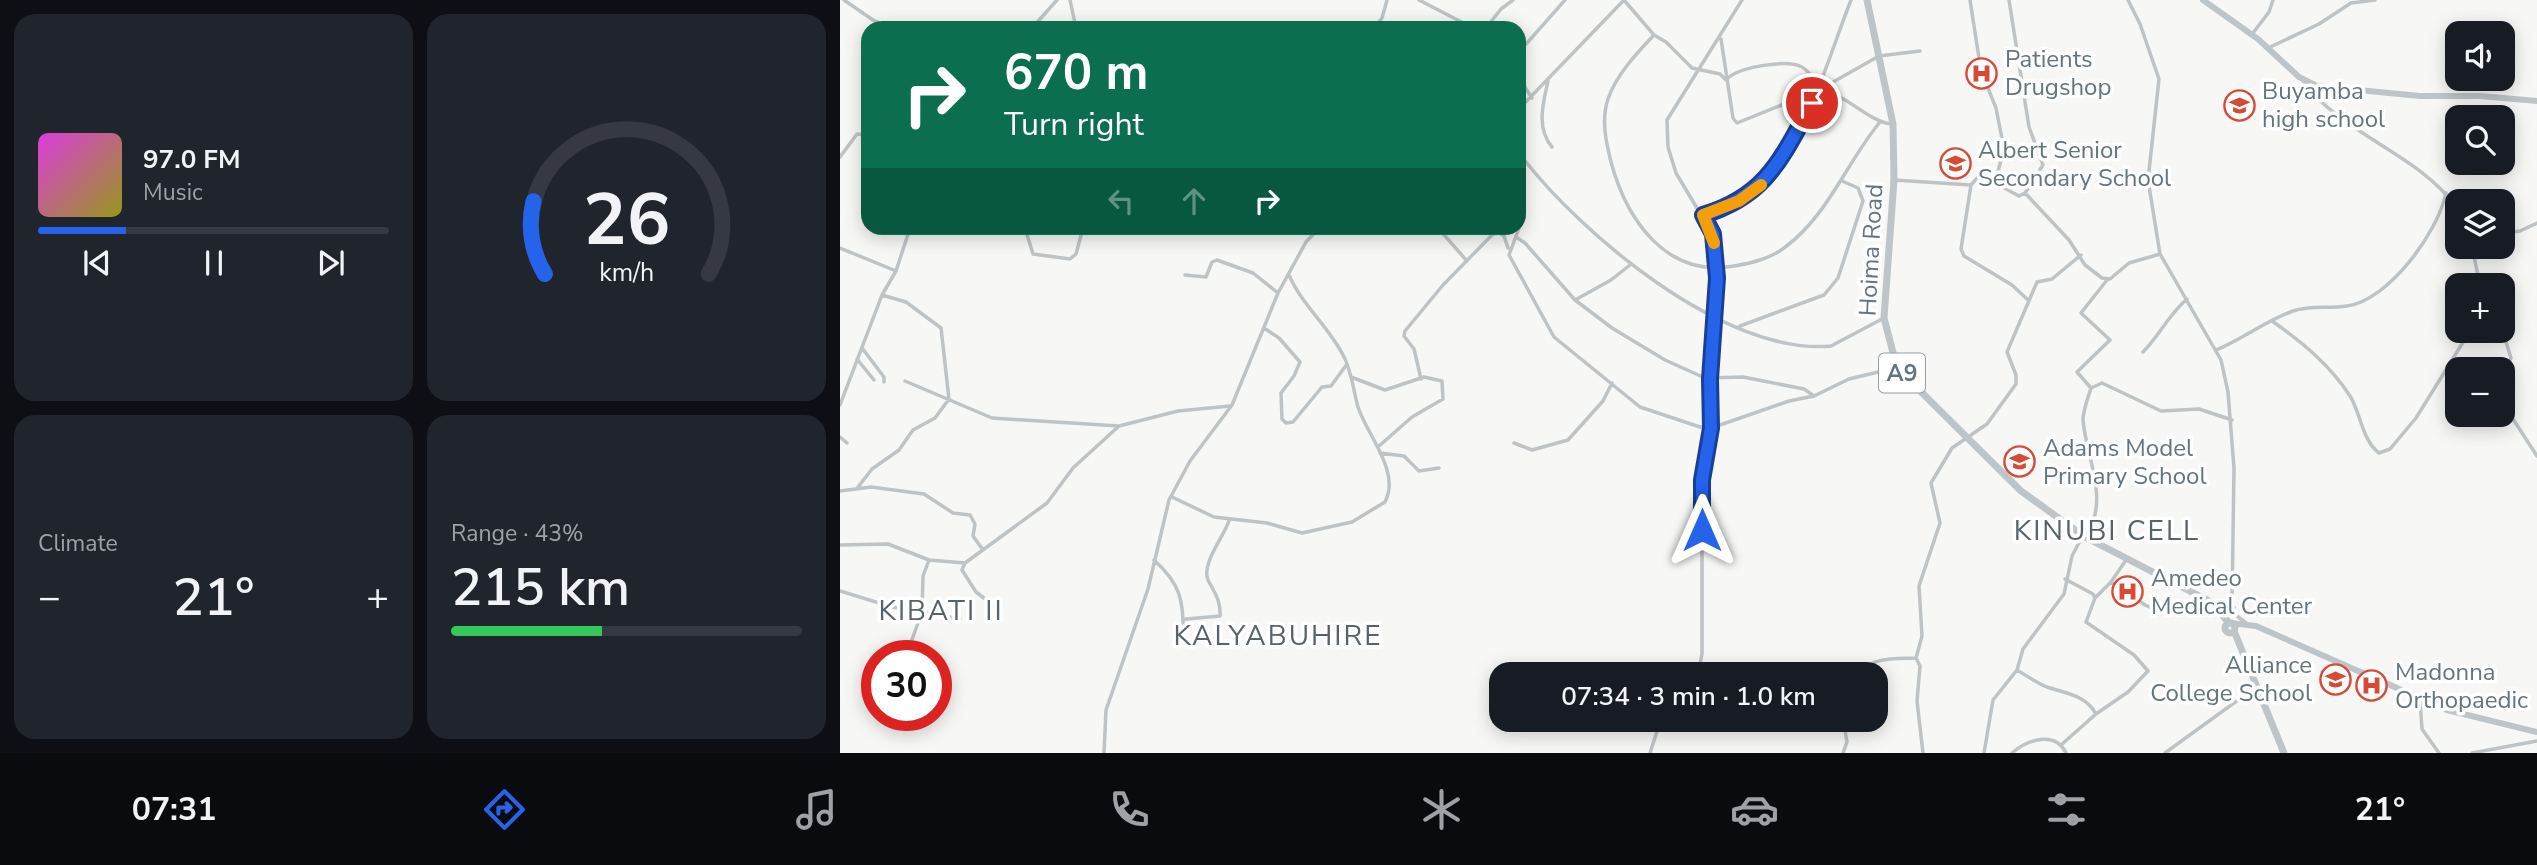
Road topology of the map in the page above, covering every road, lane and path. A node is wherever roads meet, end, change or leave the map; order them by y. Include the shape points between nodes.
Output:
1 (844, 0) edge
2 (1057, 0) edge
3 (1070, 0) edge
4 (1387, 0) edge
5 (1419, 0) edge
6 (1513, 0) edge
7 (1565, 0) edge
8 (1624, 0) edge
9 (1742, 0) edge
10 (1851, 0) edge
11 (1867, 0) edge
12 (1970, 0) edge
13 (2009, 0) edge
14 (2128, 0) edge
15 (2203, 0) edge
16 (2273, 0) edge
17 (2375, 0) edge
18 (875, 21) edge
19 (1038, 21) edge
20 (1074, 21) edge
21 (1380, 21) edge
22 (1460, 21) edge
23 (1492, 21) edge
24 (1654, 35) junction
25 (2252, 35) junction
26 (1721, 39) junction
27 (1526, 44) edge
28 (2268, 48) junction
29 (1920, 51) dead end
30 (1879, 56) junction
31 (1699, 71) junction
32 (2299, 77) junction
33 (1549, 79) junction
34 (1726, 80) junction
35 (1526, 89) edge
36 (1819, 90) junction
37 (1532, 98) junction
38 (2537, 101) edge
39 (1526, 103) edge
40 (1880, 122) junction
41 (1893, 124) junction
42 (861, 134) edge
43 (1552, 147) dead end
44 (840, 157) edge
45 (1526, 161) edge
46 (1894, 180) junction
47 (1842, 181) junction
48 (1994, 183) junction
49 (1971, 186) junction
50 (2025, 193) junction
51 (2445, 193) joint
52 (1703, 215) junction
53 (2537, 223) edge
54 (2515, 232) edge
55 (907, 235) edge
56 (1027, 235) edge
57 (1081, 235) edge
58 (1313, 235) edge
59 (1444, 235) edge
60 (1494, 235) edge
61 (1501, 235) edge
62 (1516, 237) joint
63 (840, 248) edge
64 (1509, 249) junction
65 (2081, 254) junction
66 (2160, 254) junction
67 (1467, 261) junction
68 (1630, 265) junction
69 (1715, 269) junction
70 (896, 271) junction
71 (1185, 275) dead end
72 (1289, 275) junction
73 (2107, 280) junction
74 (1278, 293) junction
75 (882, 295) junction
76 (2187, 299) junction
77 (1575, 300) junction
78 (2029, 301) junction
79 (1713, 314) junction
80 (1884, 318) junction
81 (2272, 321) junction
82 (1738, 327) junction
83 (1264, 328) junction
84 (2463, 343) edge
85 (862, 348) junction
86 (2216, 350) junction
87 (2143, 352) dead end
88 (857, 359) junction
89 (1347, 364) junction
90 (1897, 368) junction
91 (1351, 377) junction
92 (1421, 379) junction
93 (1710, 379) junction
94 (874, 380) dead end
95 (905, 381) dead end
96 (884, 382) dead end
97 (1611, 386) junction
98 (2091, 388) junction
99 (1814, 396) junction
100 (948, 399) junction
101 (840, 405) edge
102 (1232, 405) junction
103 (2232, 420) junction
104 (2515, 422) edge
105 (1119, 426) junction
106 (1711, 428) junction
107 (840, 437) edge
108 (1965, 437) junction
109 (847, 443) dead end
110 (1514, 443) dead end
111 (1378, 446) junction
112 (1380, 453) junction
113 (2537, 456) edge
114 (1439, 468) dead end
115 (858, 487) junction
116 (840, 491) edge
117 (1172, 497) junction
118 (1229, 521) junction
119 (2084, 536) junction
120 (840, 545) edge
121 (984, 550) junction
122 (2127, 558) junction
123 (929, 560) junction
124 (1154, 560) junction
125 (965, 563) junction
126 (2065, 579) junction
127 (2111, 582) junction
128 (840, 591) edge
129 (2095, 598) junction
130 (922, 611) junction
131 (1000, 611) dead end
132 (2162, 612) dead end
133 (1186, 619) junction
134 (960, 620) dead end
135 (2245, 623) junction
136 (2230, 628) junction
137 (912, 640) edge
138 (1184, 642) dead end
139 (1916, 658) junction
140 (1700, 662) edge
141 (1872, 662) edge
142 (2017, 670) junction
143 (2256, 687) junction
144 (2420, 698) junction
145 (2095, 714) junction
146 (1657, 732) edge
147 (1845, 732) edge
148 (2537, 733) edge
149 (2537, 741) edge
150 (2061, 745) junction
151 (1104, 753) edge
152 (1650, 753) edge
153 (1843, 753) edge
154 (1923, 753) edge
155 (1984, 753) edge
156 (2012, 753) edge
157 (2067, 753) edge
158 (2165, 753) edge
159 (2284, 753) edge
160 (2439, 753) edge
161 (2472, 753) edge

1 - 18 street
2 - 19 street
3 - 20 street
4 - 21 street
5 - 22 street
6 - 23 street
7 - 27 street
8 - 24 street
8 - 33 street
9 - 26 street
10 - 36 street
11 - 30 main road, Hoima Road / A9
12 - 48 street via 1981,71 2003,140
13 - 50 street via 2029,127 2043,166
14 - 66 street via 2159,79 2148,180
15 - 25 street
16 - 25 street
17 - 28 street via 2351,3
24 - 31 street
24 - 69 street via 1621,74 1607,100 1605,131 1613,168 1630,210 1652,241 1682,262
25 - 28 street
26 - 31 street
26 - 34 street
28 - 32 street
29 - 30 street
30 - 36 street
30 - 41 main road, Hoima Road / A9
31 - 34 street via 1720,74
31 - 52 street via 1670,113 1667,132 1676,173
32 - 38 street via 2327,88
32 - 51 street via 2327,105
33 - 37 street
33 - 43 street via 1542,124
34 - 36 street via 1732,73 1757,67 1793,65 1807,70
34 - 36 street via 1737,123
35 - 37 street
36 - 40 street via 1863,109
36 - 52 street via 1798,134 1767,178 1739,201
37 - 39 street
40 - 41 street
40 - 47 street
41 - 46 main road, Hoima Road / A9
42 - 44 street
45 - 68 street via 1602,243
46 - 49 street
46 - 80 main road, Hoima Road / A9
47 - 69 street via 1813,220 1783,248 1755,262
47 - 82 street via 1858,188 1863,201 1838,278 1824,295
48 - 49 street via 1981,176
48 - 50 street via 2015,195
49 - 78 street via 1962,254
50 - 65 street
51 - 81 street via 2441,211 2396,279 2354,304 2316,306
52 - 69 street via 1713,234
53 - 54 street
55 - 70 street
56 - 57 street via 1031,253 1070,259
58 - 72 street
59 - 67 street
60 - 67 street
61 - 64 street
62 - 64 street
62 - 77 street
63 - 70 street
64 - 97 street via 1551,334
65 - 73 street via 2085,265
65 - 78 street via 2052,279 2039,281
66 - 73 street via 2129,263
66 - 76 street
67 - 92 street via 1433,295 1404,334 1414,349
68 - 77 street
68 - 79 street
69 - 79 street
70 - 75 street
71 - 74 street via 1206,277 1217,260 1256,274
72 - 74 street
72 - 89 street
73 - 98 street via 2081,313 2110,340 2077,372
74 - 83 street
75 - 85 street
75 - 100 street via 906,302 938,324 943,332
76 - 86 street
76 - 87 street
77 - 93 street via 1643,348
78 - 108 street via 2007,352 2016,384 1987,424
79 - 82 street
79 - 93 street
80 - 82 street via 1823,347 1778,341
80 - 90 main road, Hoima Road / A9
81 - 84 street via 2324,362 2351,398 2369,442 2379,453 2390,449 2416,418
81 - 86 street
83 - 89 street via 1300,362 1280,393 1281,417 1286,424 1293,422 1322,387 1331,386
83 - 102 street
85 - 88 street
85 - 96 street
86 - 103 street via 2224,368
88 - 94 street
88 - 101 street
89 - 91 street
90 - 99 street via 1849,379
90 - 108 main road, A9
91 - 92 street via 1385,390
91 - 111 street via 1362,416
92 - 111 street via 1441,380 1443,399 1412,417
93 - 99 street via 1743,377 1804,389
93 - 106 street
95 - 100 street
97 - 106 street via 1646,410
97 - 110 street via 1564,443 1532,450
98 - 103 street via 2102,383 2161,411 2199,409
98 - 119 street via 2083,418 2096,498 2093,526
99 - 106 street
100 - 105 street via 1004,420
100 - 115 street via 935,418 913,430 899,450 872,469
102 - 105 street via 1178,411
102 - 117 street via 1190,461
103 - 135 street via 2232,602
104 - 113 street
105 - 121 street via 1070,471 1050,500
106 - 140 street via 1702,480
107 - 109 street
108 - 119 main road, A9 via 2007,480
108 - 139 street via 1952,448 1931,482 1941,517 1919,586 1922,636
111 - 112 street
112 - 114 street via 1404,456 1419,471
112 - 118 street via 1389,485 1387,497 1381,506 1352,522 1302,533 1267,523
115 - 116 street
115 - 121 street via 930,495 953,513 970,515 975,524 973,536
117 - 118 street via 1203,514
117 - 124 street
118 - 133 street via 1208,569 1220,616
119 - 122 main road, A9
119 - 126 street
120 - 123 street via 888,544
121 - 125 street
122 - 127 street
122 - 136 main road, A9 via 2204,598
123 - 125 street
123 - 130 street via 923,576
124 - 133 street via 1177,588
124 - 151 street via 1106,710
125 - 131 street via 965,578
126 - 129 street
126 - 142 street via 2064,594 2023,649
127 - 129 street
127 - 132 street
128 - 130 street
129 - 145 street via 2086,622 2149,670 2128,692
130 - 134 street
130 - 137 street
133 - 138 street
135 - 136 street
135 - 144 street
136 - 143 main road, A9
139 - 141 street
139 - 154 street
142 - 145 street via 2074,695
142 - 155 street via 1991,706
143 - 158 street
143 - 159 main road, A9
144 - 148 street
144 - 160 street via 2422,729
145 - 150 street
146 - 152 street
147 - 153 street
149 - 161 street
150 - 156 street via 2035,739
150 - 157 street

